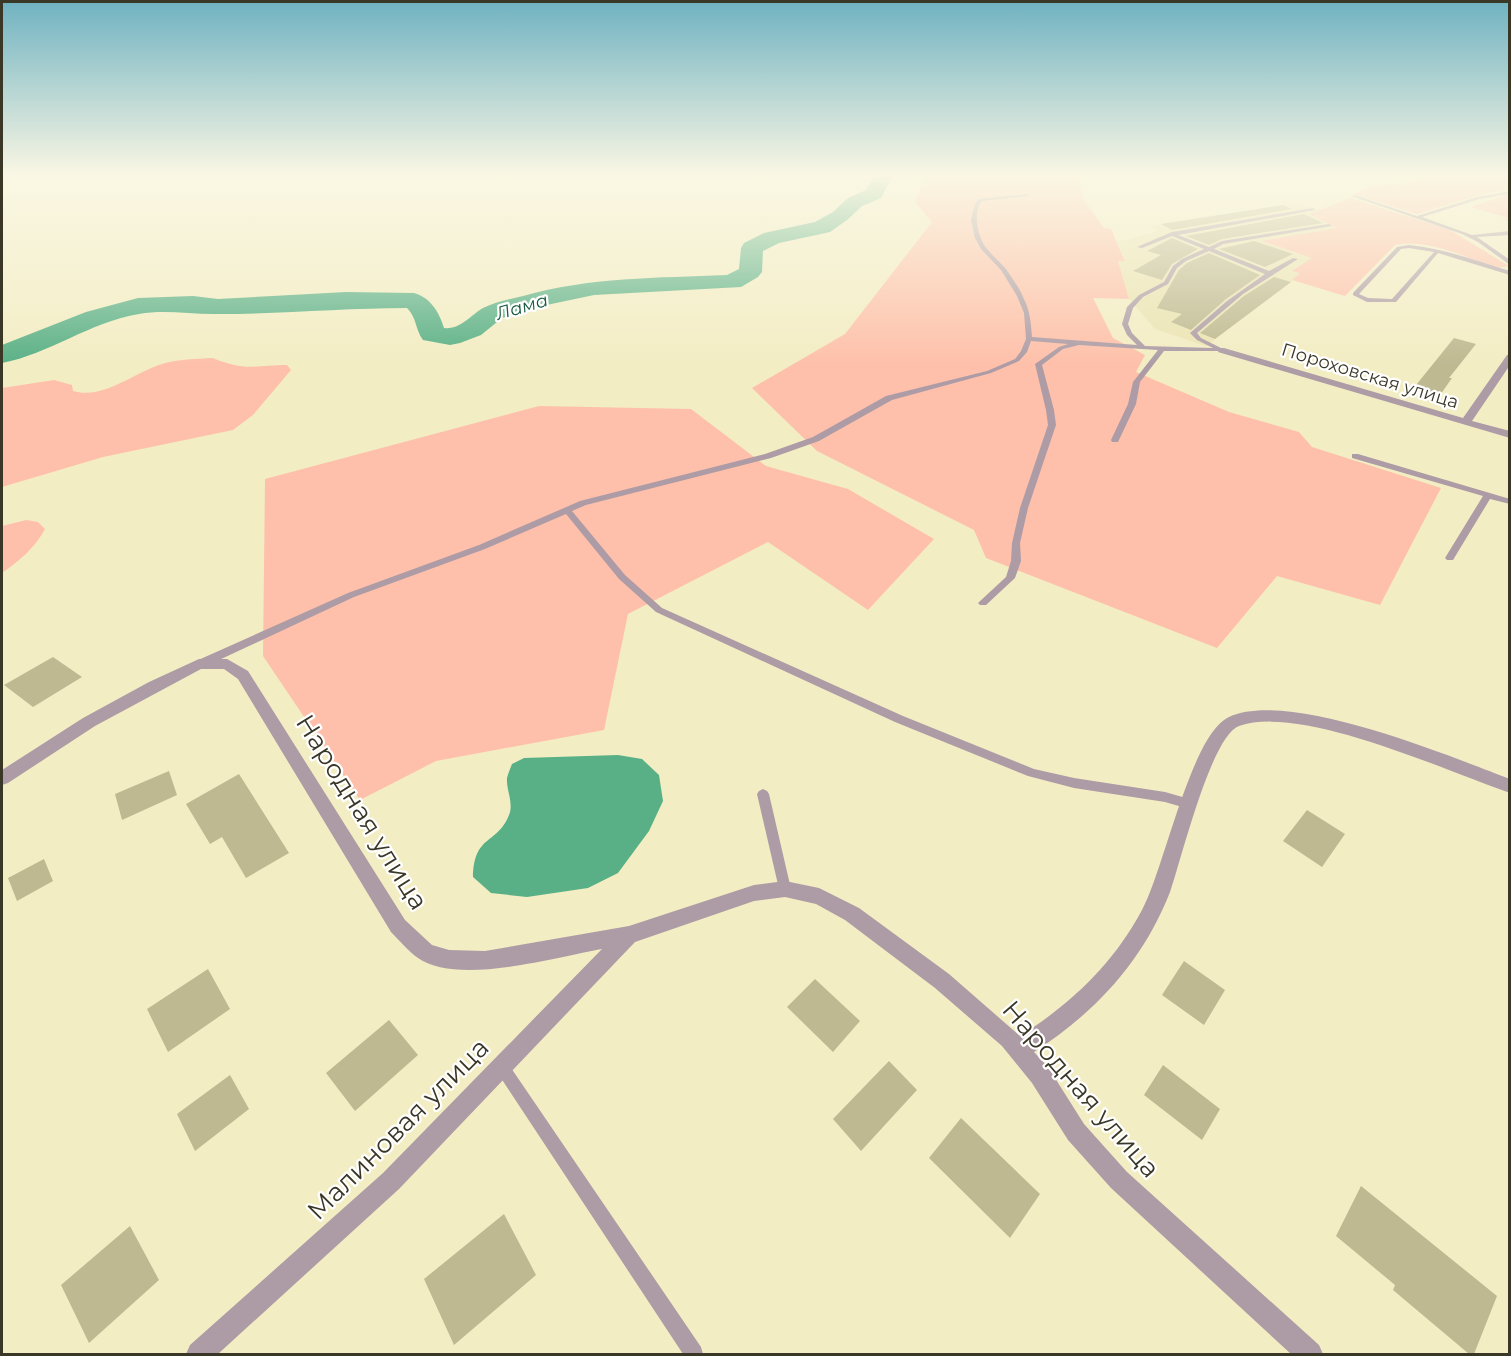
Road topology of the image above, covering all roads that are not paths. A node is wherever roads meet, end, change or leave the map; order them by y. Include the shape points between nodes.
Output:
1 (980, 238) edge
2 (1161, 238) edge
3 (1182, 238) edge
4 (1252, 238) edge
5 (1475, 238) edge
6 (1140, 247) dead end
7 (1206, 249) junction
8 (1437, 251) junction
9 (1295, 259) dead end
10 (1509, 263) edge
11 (1269, 273) junction
12 (1509, 273) edge
13 (1029, 339) junction
14 (1078, 343) junction
15 (1143, 347) junction
16 (1163, 348) junction
17 (1221, 350) junction
18 (1509, 357) edge
19 (1466, 422) junction
20 (1509, 435) edge
21 (1115, 440) dead end
22 (1355, 456) dead end
23 (1487, 496) junction
24 (1509, 502) edge
25 (567, 510) junction
26 (1450, 558) dead end
27 (982, 603) dead end
28 (200, 664) junction
29 (2, 778) edge
30 (1509, 786) edge
31 (763, 794) dead end
32 (1189, 804) junction
33 (785, 889) junction
34 (629, 935) junction
35 (1018, 1050) junction
36 (502, 1067) junction
37 (199, 1354) edge
38 (693, 1354) edge
39 (1310, 1354) edge

1 - 13 lane via 1020,296 1027,313
2 - 6 lane
3 - 7 lane
4 - 7 lane
5 - 10 lane
7 - 11 lane
7 - 15 lane via 1184,260 1166,283 1141,296 1130,307 1125,324 1129,334
8 - 8 lane via 1394,301 1367,300 1355,294 1399,248
8 - 12 lane
9 - 11 lane
11 - 17 lane via 1193,333
13 - 14 lane
13 - 25 lane via 1017,360 989,372 889,399 816,439 692,477 604,496
14 - 15 lane
14 - 27 lane via 1060,348 1038,364 1052,424 1024,508 1010,578
15 - 16 lane
16 - 17 lane
16 - 21 lane via 1137,382 1132,404
17 - 19 street, Пороховская улица
18 - 19 street
19 - 20 street, Пороховская улица
22 - 23 lane
23 - 24 lane
23 - 26 lane
25 - 28 lane via 482,547 351,595
25 - 32 lane via 622,577 659,610 899,719 1032,773
28 - 29 street via 89,722
28 - 34 street, Народная улица via 227,664 243,675 398,926 426,952 449,960 485,961
30 - 32 street via 1396,744 1321,723 1252,717 1232,722 1218,736
31 - 33 lane
32 - 35 street via 1154,906 1126,952 1087,1000
33 - 34 street, Народная улица via 754,893
33 - 35 street, Народная улица via 819,896 852,914 942,981
34 - 36 street, Малиновая улица
35 - 39 street, Народная улица via 1040,1075 1076,1132 1119,1180
36 - 37 street, Малиновая улица via 391,1181
36 - 38 lane

